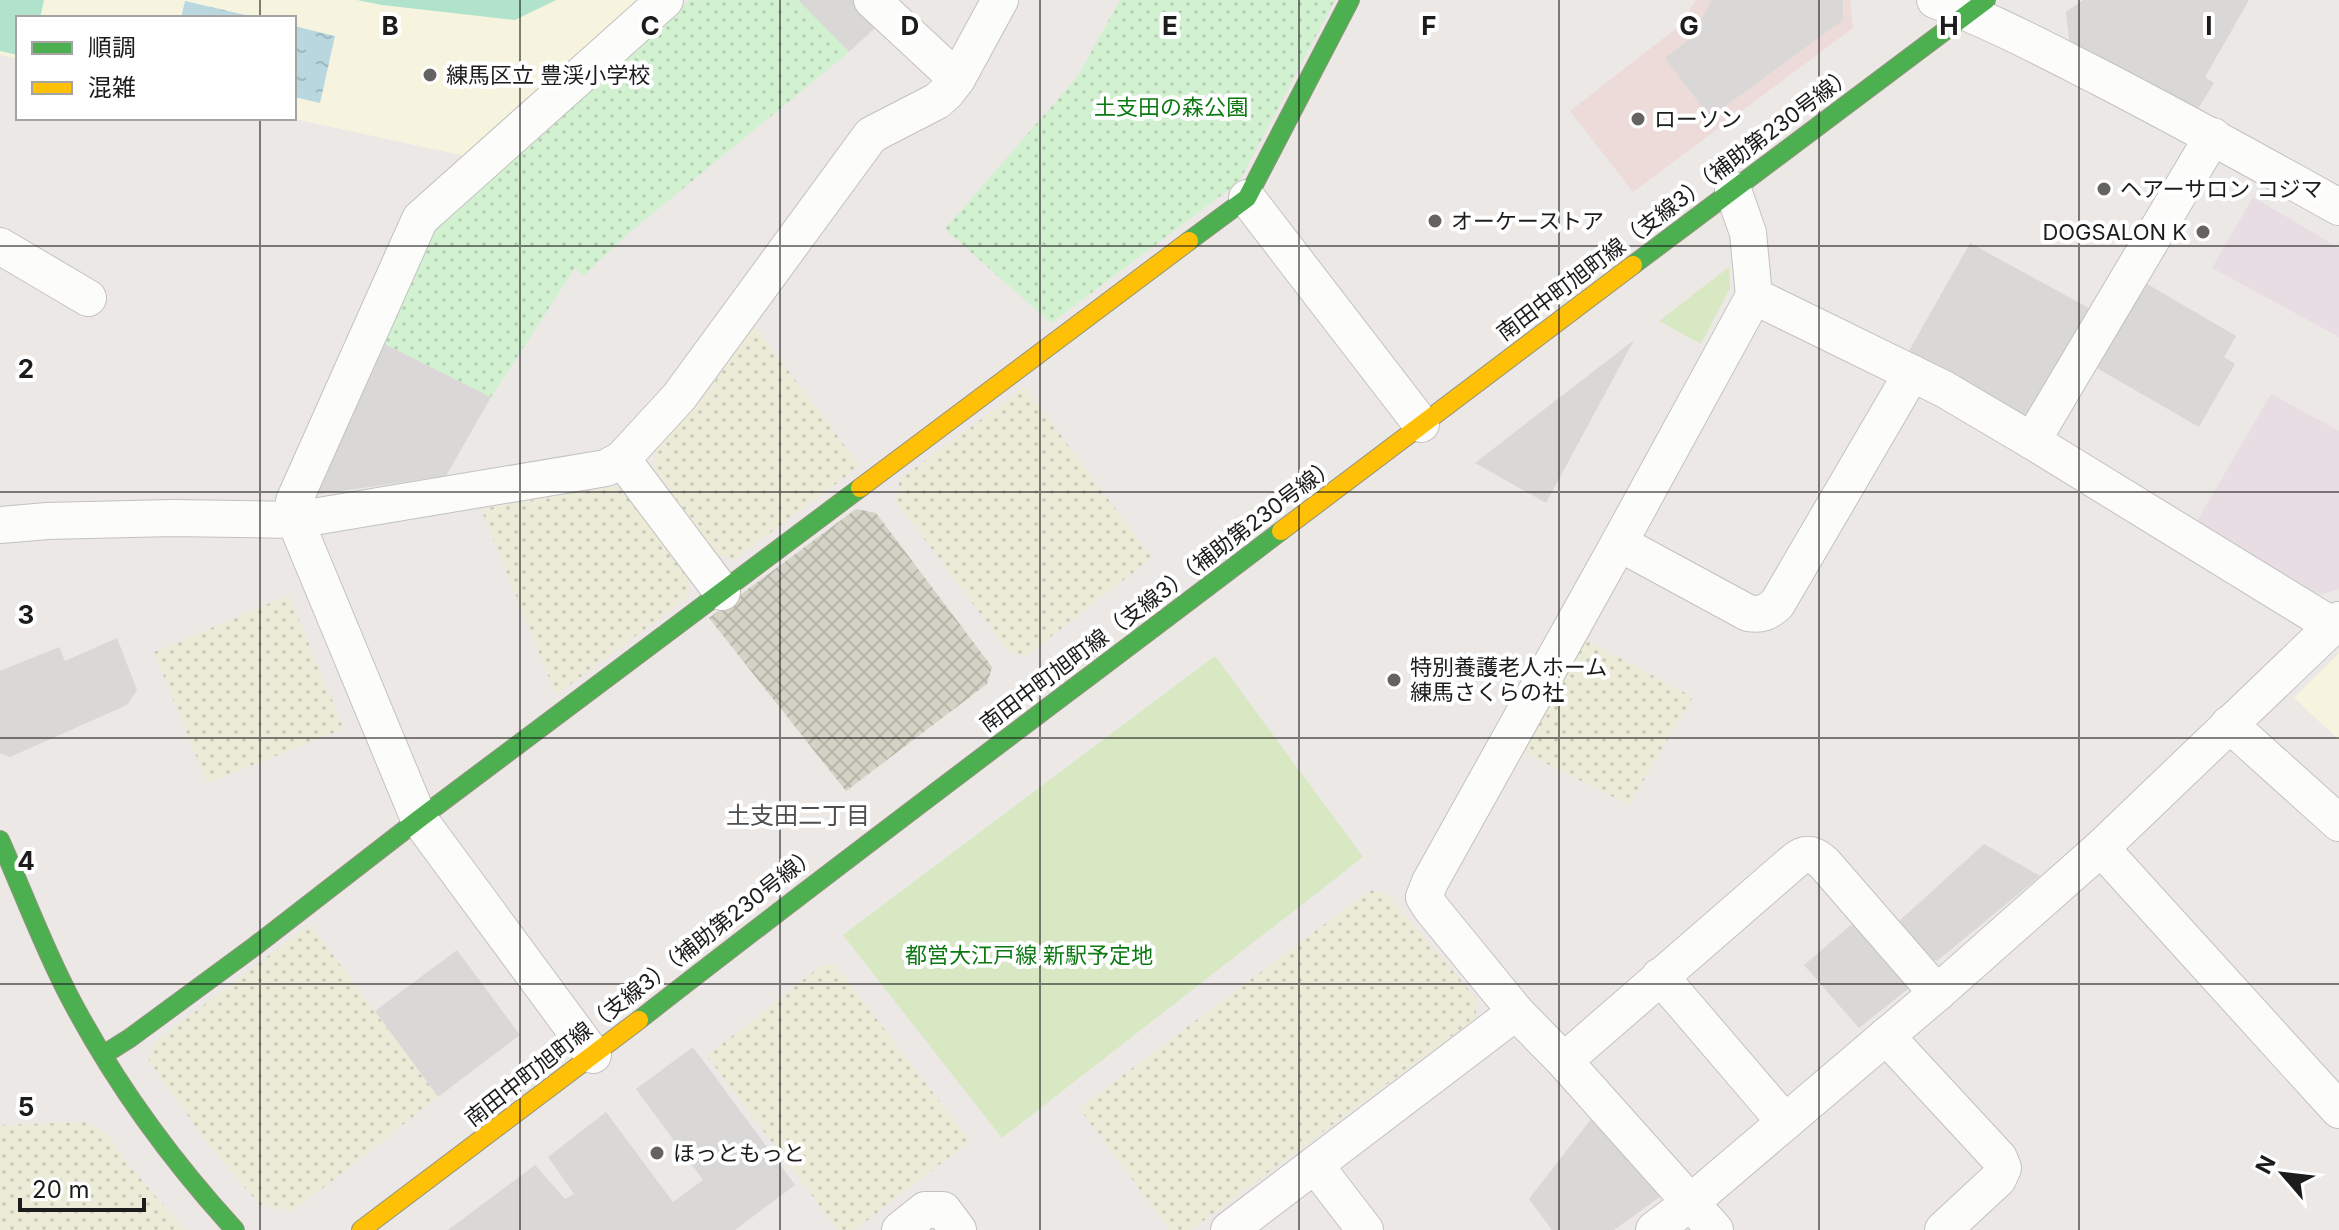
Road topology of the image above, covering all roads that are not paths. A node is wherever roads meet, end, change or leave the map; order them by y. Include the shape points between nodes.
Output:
1 (665, 0) edge
2 (872, 0) edge
3 (1000, 0) edge
4 (1350, 0) edge
5 (1935, 0) edge
6 (1978, 7) edge
7 (957, 79) junction
8 (2213, 136) junction
9 (1733, 190) junction
10 (1247, 198) junction
11 (2339, 207) edge
12 (0, 246) edge
13 (1754, 296) junction
14 (88, 298) dead end
15 (1912, 373) junction
16 (1421, 424) junction
17 (2032, 441) junction
18 (622, 459) junction
19 (295, 520) junction
20 (0, 525) edge
21 (1619, 543) junction
22 (722, 592) junction
23 (2336, 623) edge
24 (2229, 724) junction
25 (419, 819) junction
26 (2339, 823) edge
27 (0, 840) edge
28 (2101, 848) junction
29 (1660, 976) junction
30 (1937, 993) junction
31 (1516, 1012) junction
32 (1886, 1036) junction
33 (103, 1055) junction
34 (593, 1055) junction
35 (1564, 1061) junction
36 (2339, 1110) edge
37 (1785, 1122) junction
38 (1315, 1165) junction
39 (1690, 1203) junction
40 (235, 1230) edge
41 (361, 1230) edge
42 (900, 1230) edge
43 (958, 1230) edge
44 (1229, 1230) edge
45 (1365, 1230) edge
46 (1654, 1230) edge
47 (1715, 1230) edge
48 (1943, 1230) edge

1 - 19 street via 420,219 294,501
2 - 7 street
3 - 7 street
4 - 10 street
5 - 6 street
6 - 8 street via 2021,37
6 - 9 street, 南田中町旭町線（支線3）（補助第230号線）
7 - 18 street via 937,101 871,135 679,397
8 - 11 street
8 - 17 street
9 - 13 street via 1748,233
9 - 16 street, 南田中町旭町線（支線3）（補助第230号線）
10 - 16 street
10 - 22 street
12 - 14 street
13 - 15 street
13 - 21 street
15 - 17 street
15 - 21 street via 1768,612 1748,613
16 - 34 street, 南田中町旭町線（支線3）（補助第230号線）
17 - 23 street
18 - 19 street via 606,468
18 - 22 street
19 - 20 street via 172,518
19 - 25 street
21 - 31 street via 1424,897
22 - 25 street
23 - 24 street
24 - 26 street
24 - 28 street
25 - 33 street
25 - 34 street
27 - 33 street via 68,995
28 - 30 street
28 - 36 street
29 - 30 street via 1808,854 1824,863
29 - 35 street
29 - 37 street
30 - 32 street
31 - 35 street
31 - 38 street
32 - 37 street
32 - 48 street via 2003,1168 1998,1179
33 - 40 street via 195,1187
34 - 41 street, 南田中町旭町線（支線3）（補助第230号線）
35 - 39 street
37 - 39 street
38 - 44 street
38 - 45 street
39 - 46 street
39 - 47 street
42 - 43 street via 925,1210 943,1210

